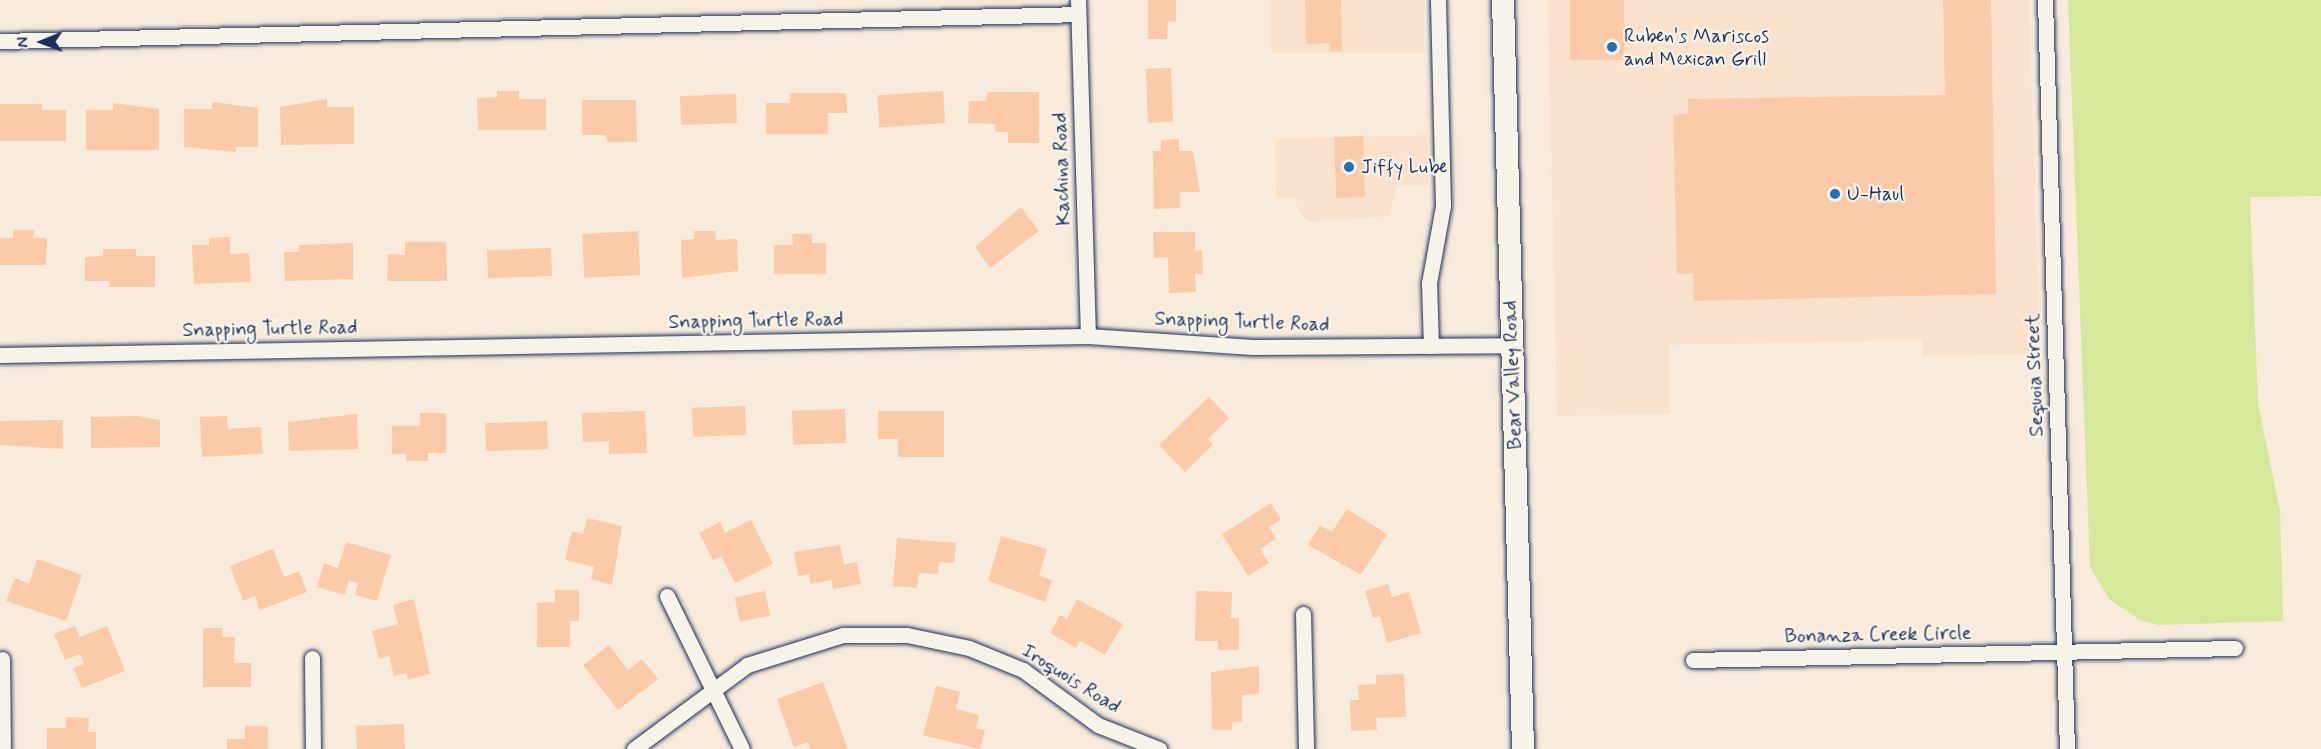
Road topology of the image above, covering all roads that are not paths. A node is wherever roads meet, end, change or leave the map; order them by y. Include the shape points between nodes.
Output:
1 (1438, 0) edge
2 (1503, 0) edge
3 (2045, 0) edge
4 (1078, 7) edge
5 (0, 40) edge
6 (1088, 336) junction
7 (1512, 345) junction
8 (1431, 346) junction
9 (0, 355) edge
10 (667, 597) dead end
11 (1303, 614) dead end
12 (2235, 648) dead end
13 (2064, 651) junction
14 (312, 658) dead end
15 (2, 659) dead end
16 (1693, 660) dead end
17 (714, 686) junction
18 (3, 749) edge
19 (313, 749) edge
20 (634, 749) edge
21 (742, 749) edge
22 (1159, 749) edge
23 (1306, 749) edge
24 (1523, 749) edge
25 (2067, 749) edge

1 - 8 street via 1443,206 1429,283
2 - 7 main road, Bear Valley Road
3 - 13 street, Sequoia Street
4 - 5 street
4 - 6 street, Kachina Road
6 - 8 street, Snapping Turtle Road via 1253,347
6 - 9 street, Snapping Turtle Road
7 - 8 street, Snapping Turtle Road
7 - 24 main road, Bear Valley Road
10 - 17 street
11 - 23 street
12 - 13 street, Bonanza Creek Circle
13 - 16 street, Bonanza Creek Circle
13 - 25 street, Sequoia Street
14 - 19 street
15 - 18 street
17 - 20 street, Iroquois Road
17 - 21 street
17 - 22 street, Iroquois Road via 747,665 787,649 843,635 907,635 969,648 1023,670 1098,725

